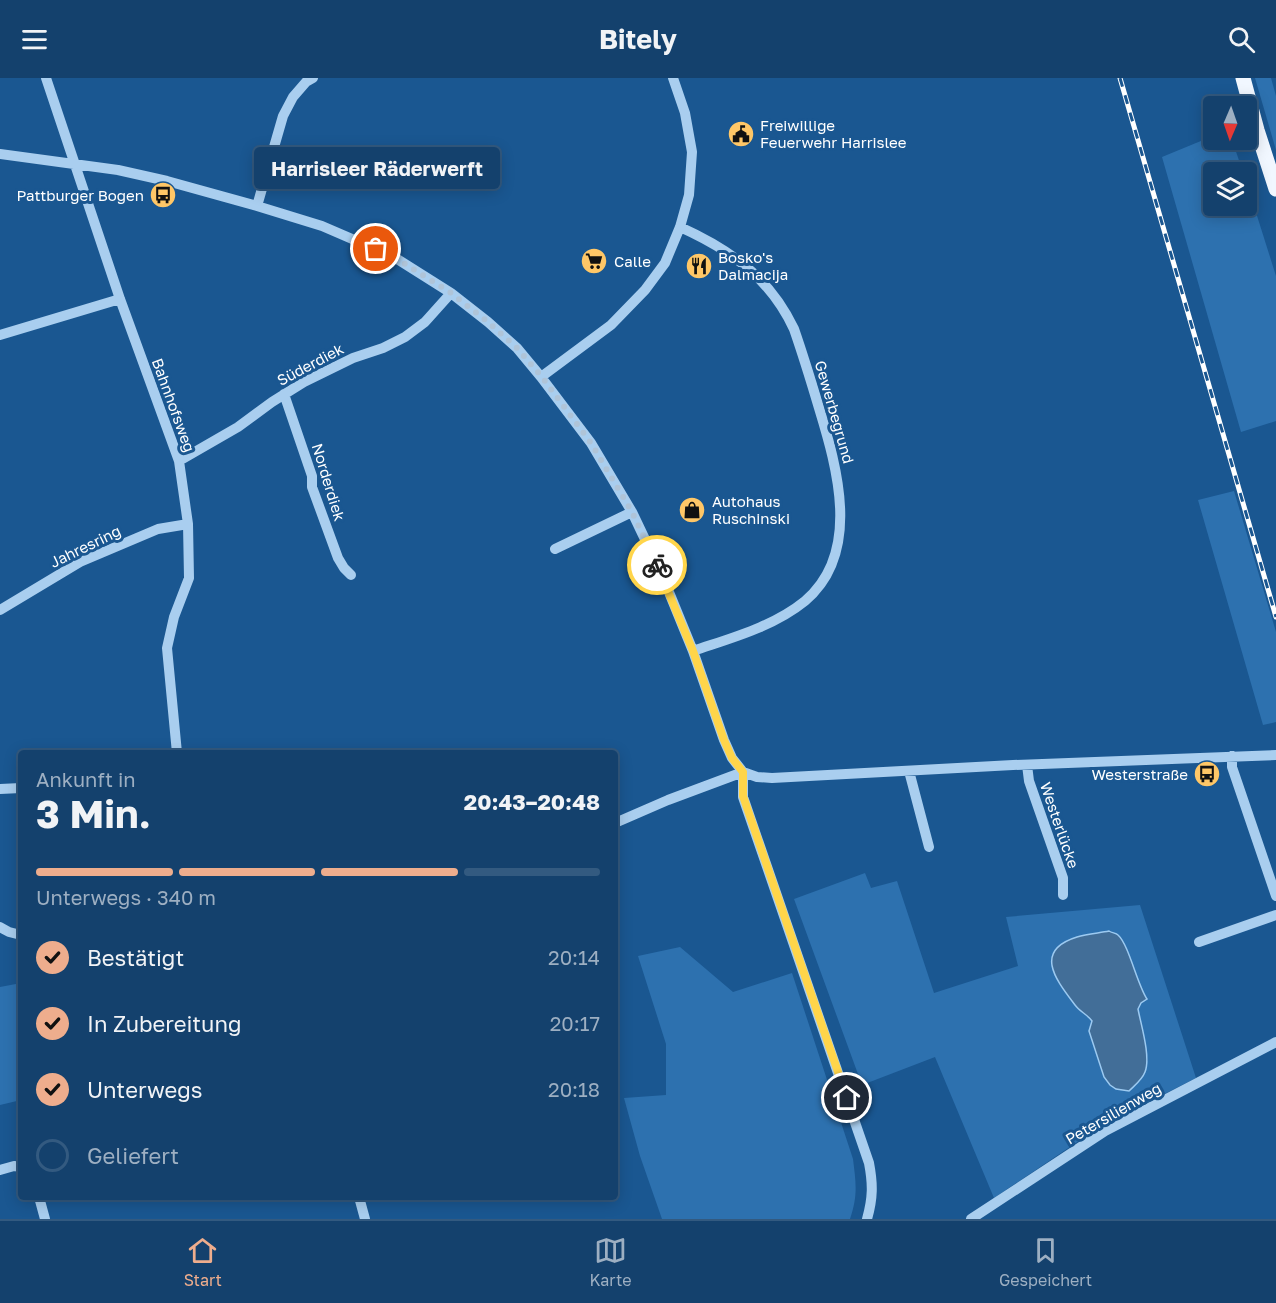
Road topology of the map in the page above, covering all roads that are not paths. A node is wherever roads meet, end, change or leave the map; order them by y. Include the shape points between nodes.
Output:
1 (46, 78) edge
2 (313, 78) edge
3 (673, 78) edge
4 (1243, 78) edge
5 (0, 154) edge
6 (76, 164) junction
7 (1276, 189) edge
8 (257, 206) junction
9 (680, 227) junction
10 (451, 293) junction
11 (120, 299) junction
12 (0, 335) edge
13 (542, 377) junction
14 (284, 394) junction
15 (179, 460) junction
16 (632, 512) junction
17 (188, 525) junction
18 (555, 549) dead end
19 (351, 575) dead end
20 (0, 610) edge
21 (693, 651) junction
22 (177, 750) edge
23 (1276, 755) edge
24 (1232, 756) junction
25 (1027, 765) junction
26 (909, 771) junction
27 (743, 772) junction
28 (18, 788) edge
29 (0, 789) edge
30 (618, 822) edge
31 (929, 847) dead end
32 (1063, 895) dead end
33 (1276, 896) edge
34 (1276, 915) edge
35 (0, 927) edge
36 (18, 934) edge
37 (1199, 942) dead end
38 (1276, 1042) edge
39 (18, 1167) edge
40 (0, 1170) edge
41 (40, 1200) edge
42 (360, 1200) edge
43 (45, 1219) edge
44 (365, 1219) edge
45 (867, 1219) edge
46 (971, 1219) edge

1 - 6 street, Bahnhofsweg
2 - 8 street via 293,97 283,116
3 - 9 street via 692,152 689,195
4 - 7 main road
5 - 6 street
6 - 8 street via 158,179
6 - 11 street, Bahnhofsweg
8 - 10 street via 322,226 394,257
9 - 13 street via 665,263 645,290 611,325
9 - 21 street, Gewerbegrund via 703,237 748,267 765,282 786,312 795,329 833,454 839,492 837,549 825,578 814,592 779,618
10 - 13 street via 510,342
10 - 14 street, Süderdiek via 405,338 353,358
11 - 12 street
11 - 15 street, Bahnhofsweg
13 - 16 street via 591,443
14 - 15 street, Süderdiek via 238,427
14 - 19 street, Norderdiek via 338,558
15 - 17 street, Bahnhofsweg
16 - 18 street
16 - 21 street
17 - 20 street, Jahresring via 158,529 80,562
17 - 22 street, Bahnhofsweg via 189,578 167,648
21 - 27 street via 724,740
23 - 24 street
24 - 25 street
24 - 33 street via 1232,767
25 - 26 street
25 - 32 street, Westerlücke via 1063,878
26 - 27 street via 772,778
26 - 31 street
27 - 30 street
27 - 45 street via 743,796 869,1163 873,1183
28 - 29 street
34 - 37 street
35 - 36 street
38 - 46 street, Petersilienweg via 1105,1131
39 - 40 street
41 - 43 street
42 - 44 street

